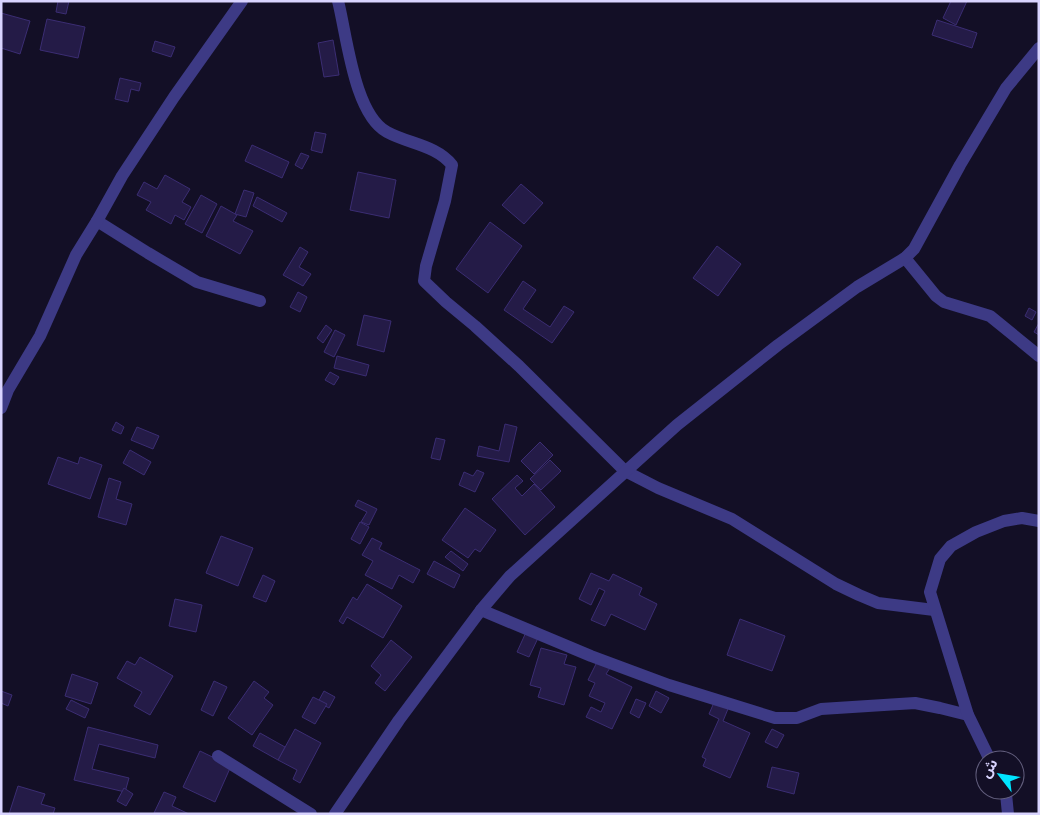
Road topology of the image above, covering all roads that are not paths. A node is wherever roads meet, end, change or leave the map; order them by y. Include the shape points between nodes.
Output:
1 (242, 1) edge
2 (338, 1) edge
3 (1039, 48) edge
4 (97, 221) junction
5 (905, 258) junction
6 (260, 301) dead end
7 (1039, 356) edge
8 (1, 408) edge
9 (625, 471) junction
10 (1039, 522) edge
11 (481, 610) junction
12 (934, 610) junction
13 (968, 715) junction
14 (985, 750) edge
15 (218, 756) dead end
16 (1007, 800) edge
17 (311, 814) edge
18 (335, 814) edge
19 (1008, 814) edge

1 - 4 street via 174,97 122,176
2 - 9 street via 363,104 375,122 386,132 436,151 452,165 424,281 519,366
3 - 5 street via 1006,88 920,240
4 - 6 street via 197,282
4 - 8 street via 76,255 40,336
5 - 7 street via 936,296 952,305 990,316
5 - 9 street via 857,286 778,345
9 - 11 street via 510,576
9 - 12 street via 732,519 859,595 878,603
10 - 12 street via 1022,518 1004,521 951,546 940,558 930,592
11 - 13 street via 669,685 775,718 797,718 821,710 915,704
11 - 18 street via 399,720
12 - 13 street
13 - 14 street
15 - 17 street
16 - 19 street

